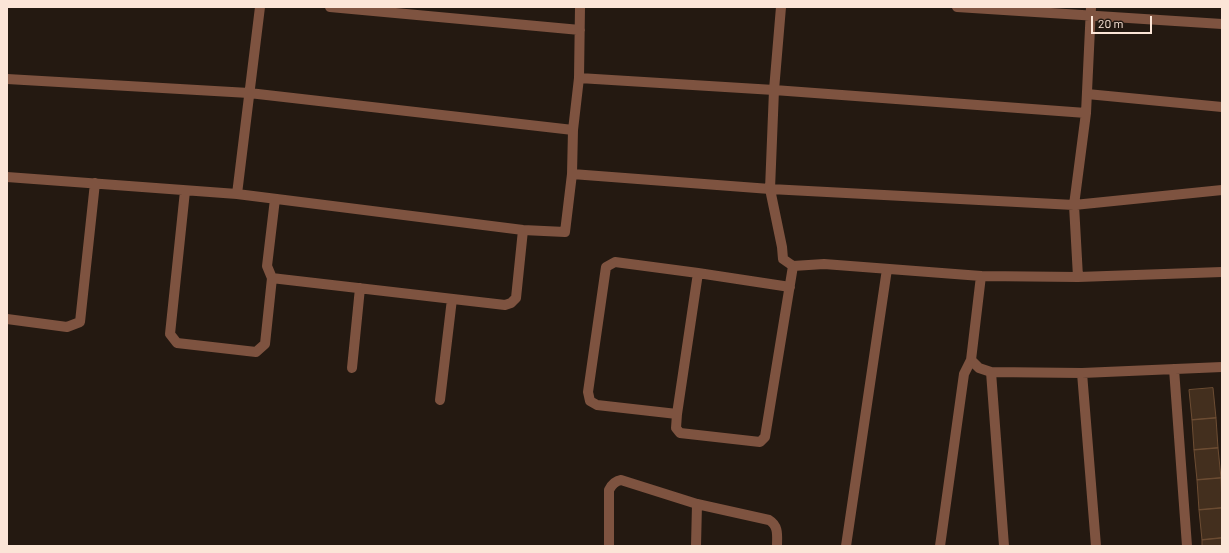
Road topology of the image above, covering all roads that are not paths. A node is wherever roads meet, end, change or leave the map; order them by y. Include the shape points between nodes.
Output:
1 (260, 7) edge
2 (330, 7) edge
3 (580, 7) edge
4 (781, 7) edge
5 (957, 7) edge
6 (1091, 11) edge
7 (1222, 24) edge
8 (580, 30) junction
9 (579, 78) junction
10 (7, 79) edge
11 (774, 90) junction
12 (249, 93) junction
13 (1087, 94) junction
14 (1222, 107) edge
15 (1086, 113) junction
16 (573, 130) junction
17 (572, 174) junction
18 (7, 176) edge
19 (95, 184) junction
20 (770, 189) junction
21 (185, 190) junction
22 (1222, 190) edge
23 (237, 194) junction
24 (275, 199) junction
25 (1074, 205) junction
26 (523, 230) junction
27 (793, 266) junction
28 (887, 269) junction
29 (1222, 272) edge
30 (698, 273) junction
31 (981, 276) junction
32 (1078, 277) junction
33 (272, 278) junction
34 (790, 287) junction
35 (360, 288) junction
36 (452, 299) junction
37 (7, 319) edge
38 (971, 360) junction
39 (1222, 367) edge
40 (352, 368) dead end
41 (1174, 368) junction
42 (991, 372) junction
43 (1082, 373) junction
44 (440, 400) dead end
45 (677, 414) junction
46 (697, 504) junction
47 (609, 546) edge
48 (696, 546) edge
49 (777, 546) edge
50 (846, 546) edge
51 (940, 546) edge
52 (1004, 546) edge
53 (1096, 546) edge
54 (1188, 546) edge

1 - 12 street
2 - 8 street
3 - 8 street
4 - 11 street
5 - 6 street
6 - 7 street
6 - 13 street
8 - 9 street
9 - 11 street
9 - 16 street
10 - 12 street
11 - 15 street
11 - 20 street
12 - 16 street
12 - 23 street
13 - 14 street
13 - 15 street
15 - 25 street
16 - 17 street
17 - 20 street
17 - 26 street via 566,232
18 - 19 street
19 - 21 street
19 - 37 street via 80,322 67,327
20 - 25 street
20 - 27 street via 783,259
21 - 23 street
21 - 33 street via 170,334 177,343 256,352 265,344
22 - 25 street
23 - 24 street
24 - 26 street
24 - 33 street via 267,266
25 - 32 street
26 - 36 street via 516,298 505,305
27 - 28 street via 824,264
27 - 34 street
28 - 31 street
28 - 50 street
29 - 32 street
30 - 34 street
30 - 45 street
30 - 45 street via 615,262 606,268 588,392 590,401 597,405
31 - 32 street
31 - 38 street
33 - 35 street
34 - 45 street via 765,437 760,442 680,433 676,428
35 - 36 street
35 - 40 street
36 - 44 street
38 - 42 street via 979,368
38 - 51 street via 964,374
39 - 41 street
41 - 43 street
41 - 54 street
42 - 43 street
42 - 52 street
43 - 53 street
46 - 47 street via 621,480 616,481 609,490
46 - 48 street
46 - 49 street via 769,520 777,531

